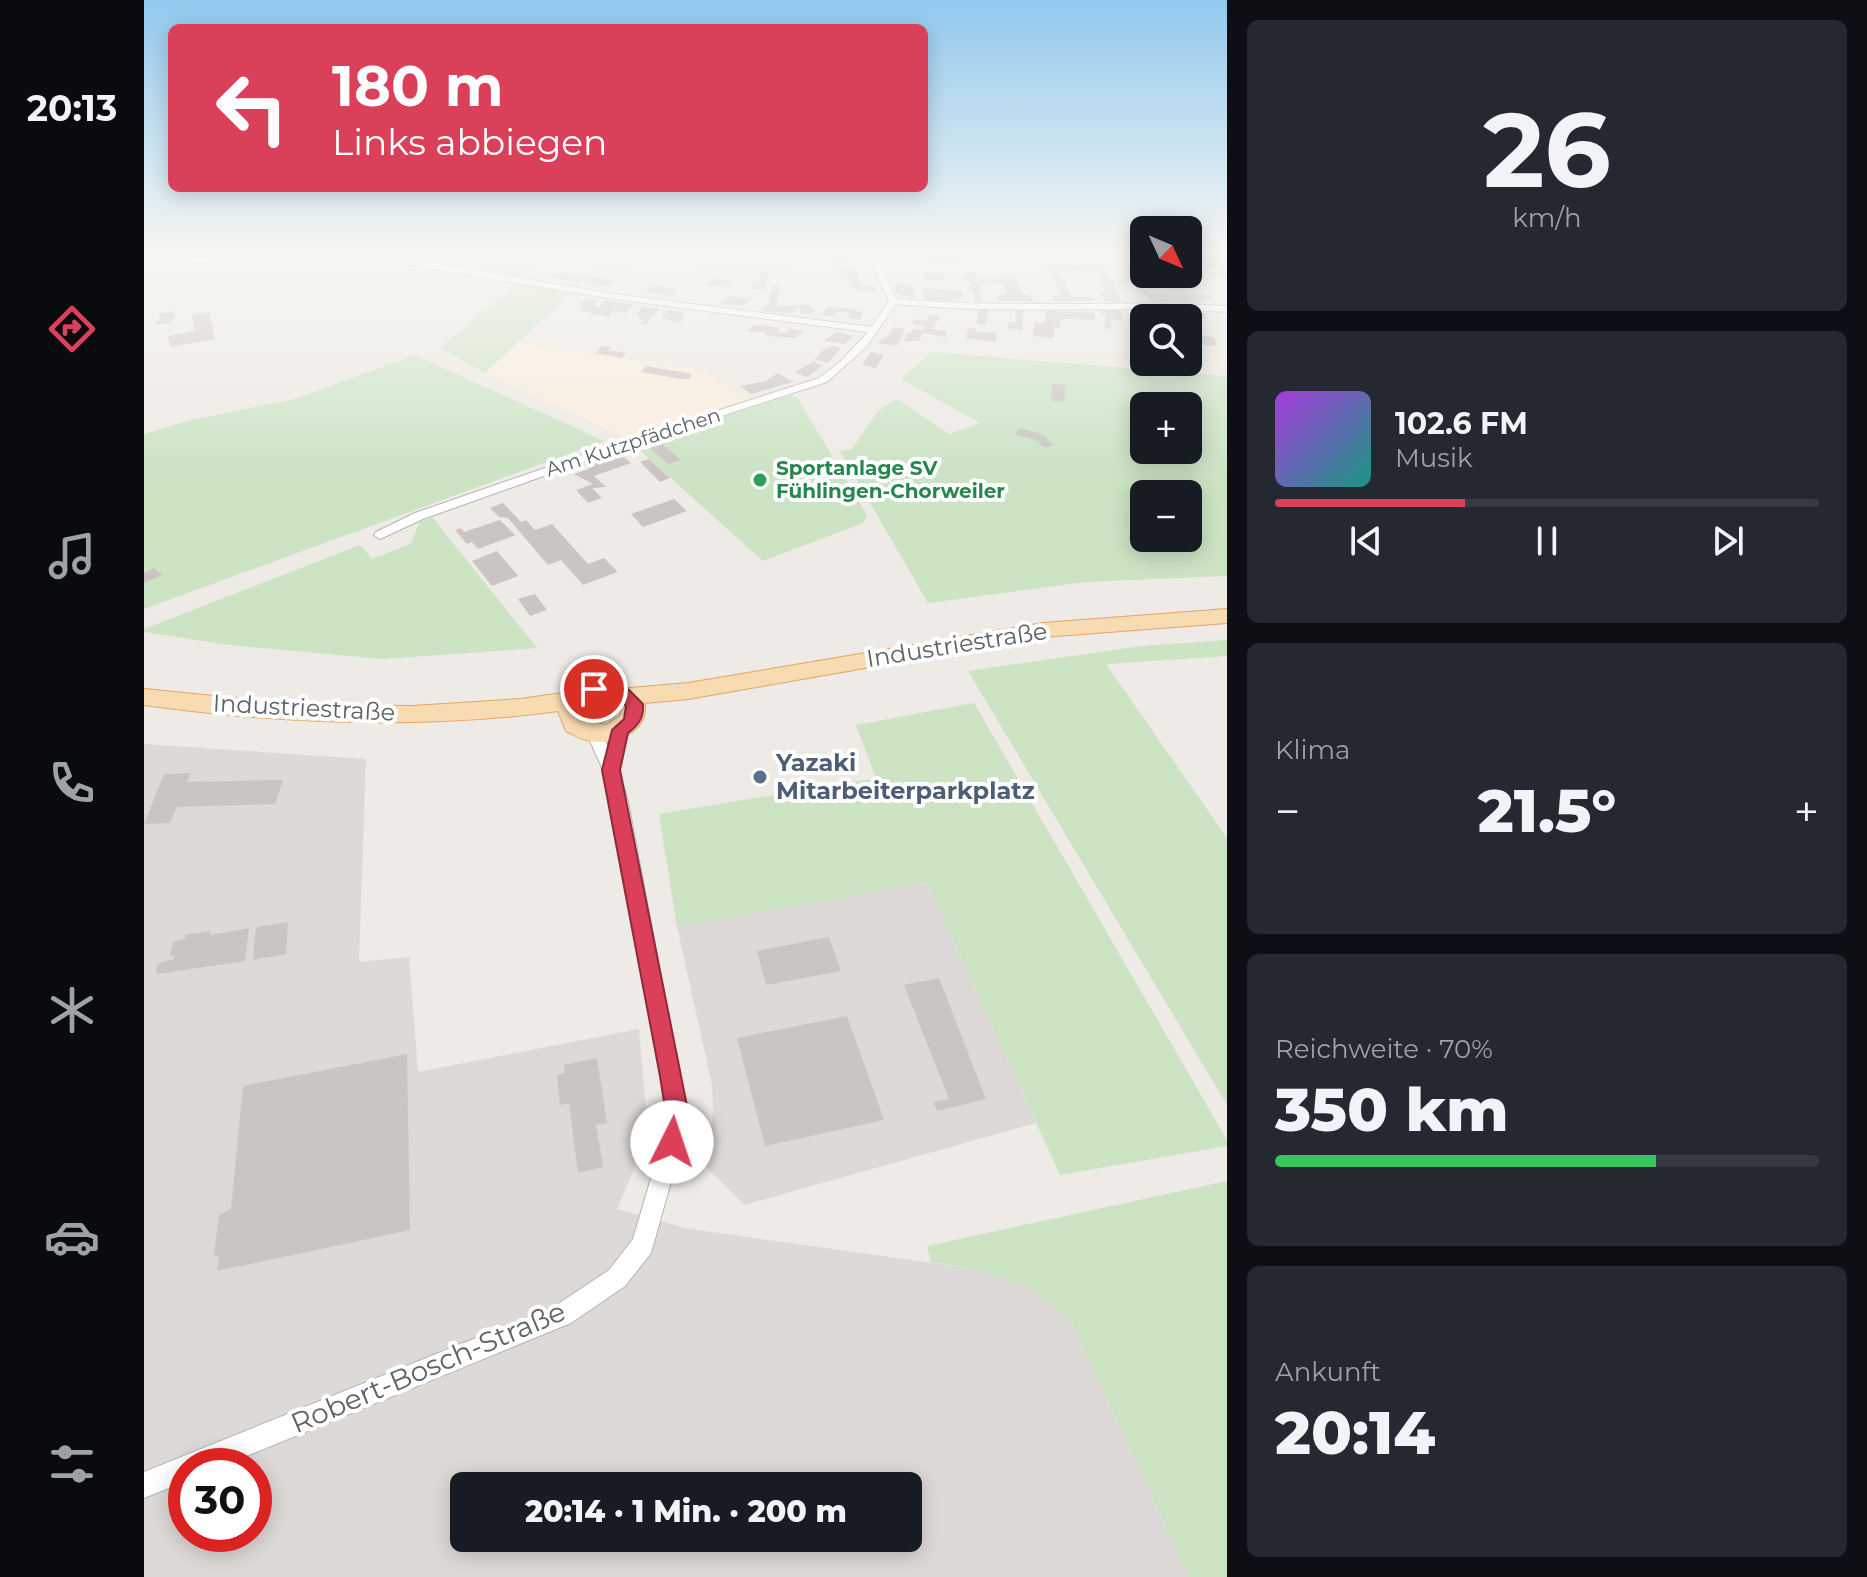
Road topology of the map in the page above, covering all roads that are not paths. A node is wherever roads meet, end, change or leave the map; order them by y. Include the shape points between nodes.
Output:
1 (835, 326) edge
2 (875, 326) edge
3 (872, 330) junction
4 (380, 535) dead end
5 (1227, 616) edge
6 (144, 697) edge
7 (572, 709) junction
8 (628, 713) junction
9 (595, 734) junction
10 (611, 770) junction
11 (235, 1448) edge
12 (168, 1475) edge
13 (144, 1485) edge

1 - 3 street
2 - 3 street, Am Kutzpfädchen
3 - 4 street, Am Kutzpfädchen via 823,380 603,451 419,516
5 - 8 main road, Industriestraße via 1043,630 688,691
6 - 7 main road, Industriestraße via 293,711
7 - 8 main road via 583,693 607,688
7 - 9 main road via 575,725
8 - 9 main road
8 - 10 street, Robert-Bosch-Straße
9 - 10 street, Robert-Bosch-Straße
10 - 11 street, Robert-Bosch-Straße via 678,1121 643,1245 617,1278 563,1315
12 - 13 street, Robert-Bosch-Straße

